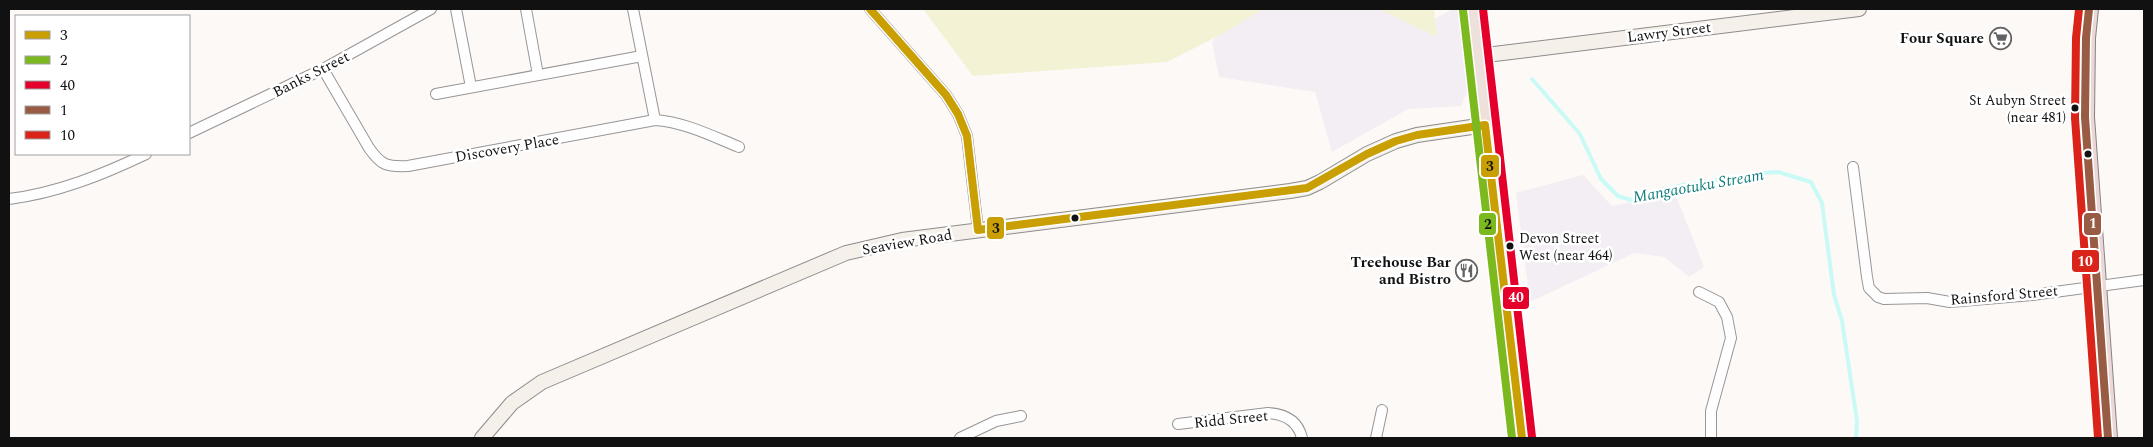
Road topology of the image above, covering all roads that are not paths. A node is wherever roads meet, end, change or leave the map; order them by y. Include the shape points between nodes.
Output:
1 (431, 9) edge
2 (456, 9) edge
3 (526, 9) edge
4 (634, 9) edge
5 (870, 9) edge
6 (1473, 9) edge
7 (1859, 9) edge
8 (2089, 9) edge
9 (642, 56) junction
10 (1478, 56) junction
11 (323, 69) junction
12 (538, 74) junction
13 (471, 87) junction
14 (436, 94) dead end
15 (654, 120) junction
16 (1485, 125) junction
17 (190, 133) edge
18 (739, 147) dead end
19 (144, 155) edge
20 (1853, 167) dead end
21 (9, 199) edge
22 (978, 230) junction
23 (2144, 280) edge
24 (2097, 286) junction
25 (1699, 292) dead end
26 (1382, 410) dead end
27 (1021, 416) dead end
28 (1178, 424) dead end
29 (482, 438) edge
30 (960, 438) edge
31 (1302, 438) edge
32 (1376, 438) edge
33 (1522, 438) edge
34 (1711, 438) edge
35 (2108, 438) edge

1 - 11 street, Banks Street
2 - 13 street
3 - 12 street
4 - 9 street
5 - 22 street via 946,95 958,114 967,136
6 - 10 main road
7 - 10 street, Lawry Street
8 - 24 highway via 2085,117
9 - 12 street
9 - 15 street
10 - 16 main road
11 - 15 street, Discovery Place via 369,148 386,165 408,166
11 - 17 street, Banks Street
12 - 13 street
13 - 14 street
15 - 18 street, Discovery Place via 683,125
16 - 22 street, Seaview Road via 1396,140 1320,182 1299,189
16 - 33 main road
19 - 21 street via 82,181
20 - 24 street, Rainsford Street via 1867,278 1869,288 1878,297 1950,302
22 - 29 street, Seaview Road via 902,240 846,253 542,382 512,403
23 - 24 street, Rainsford Street
24 - 35 highway
25 - 34 street via 1719,302 1727,317 1731,338 1711,411
26 - 32 street
27 - 30 street via 996,421
28 - 31 street, Ridd Street via 1278,414 1295,424

